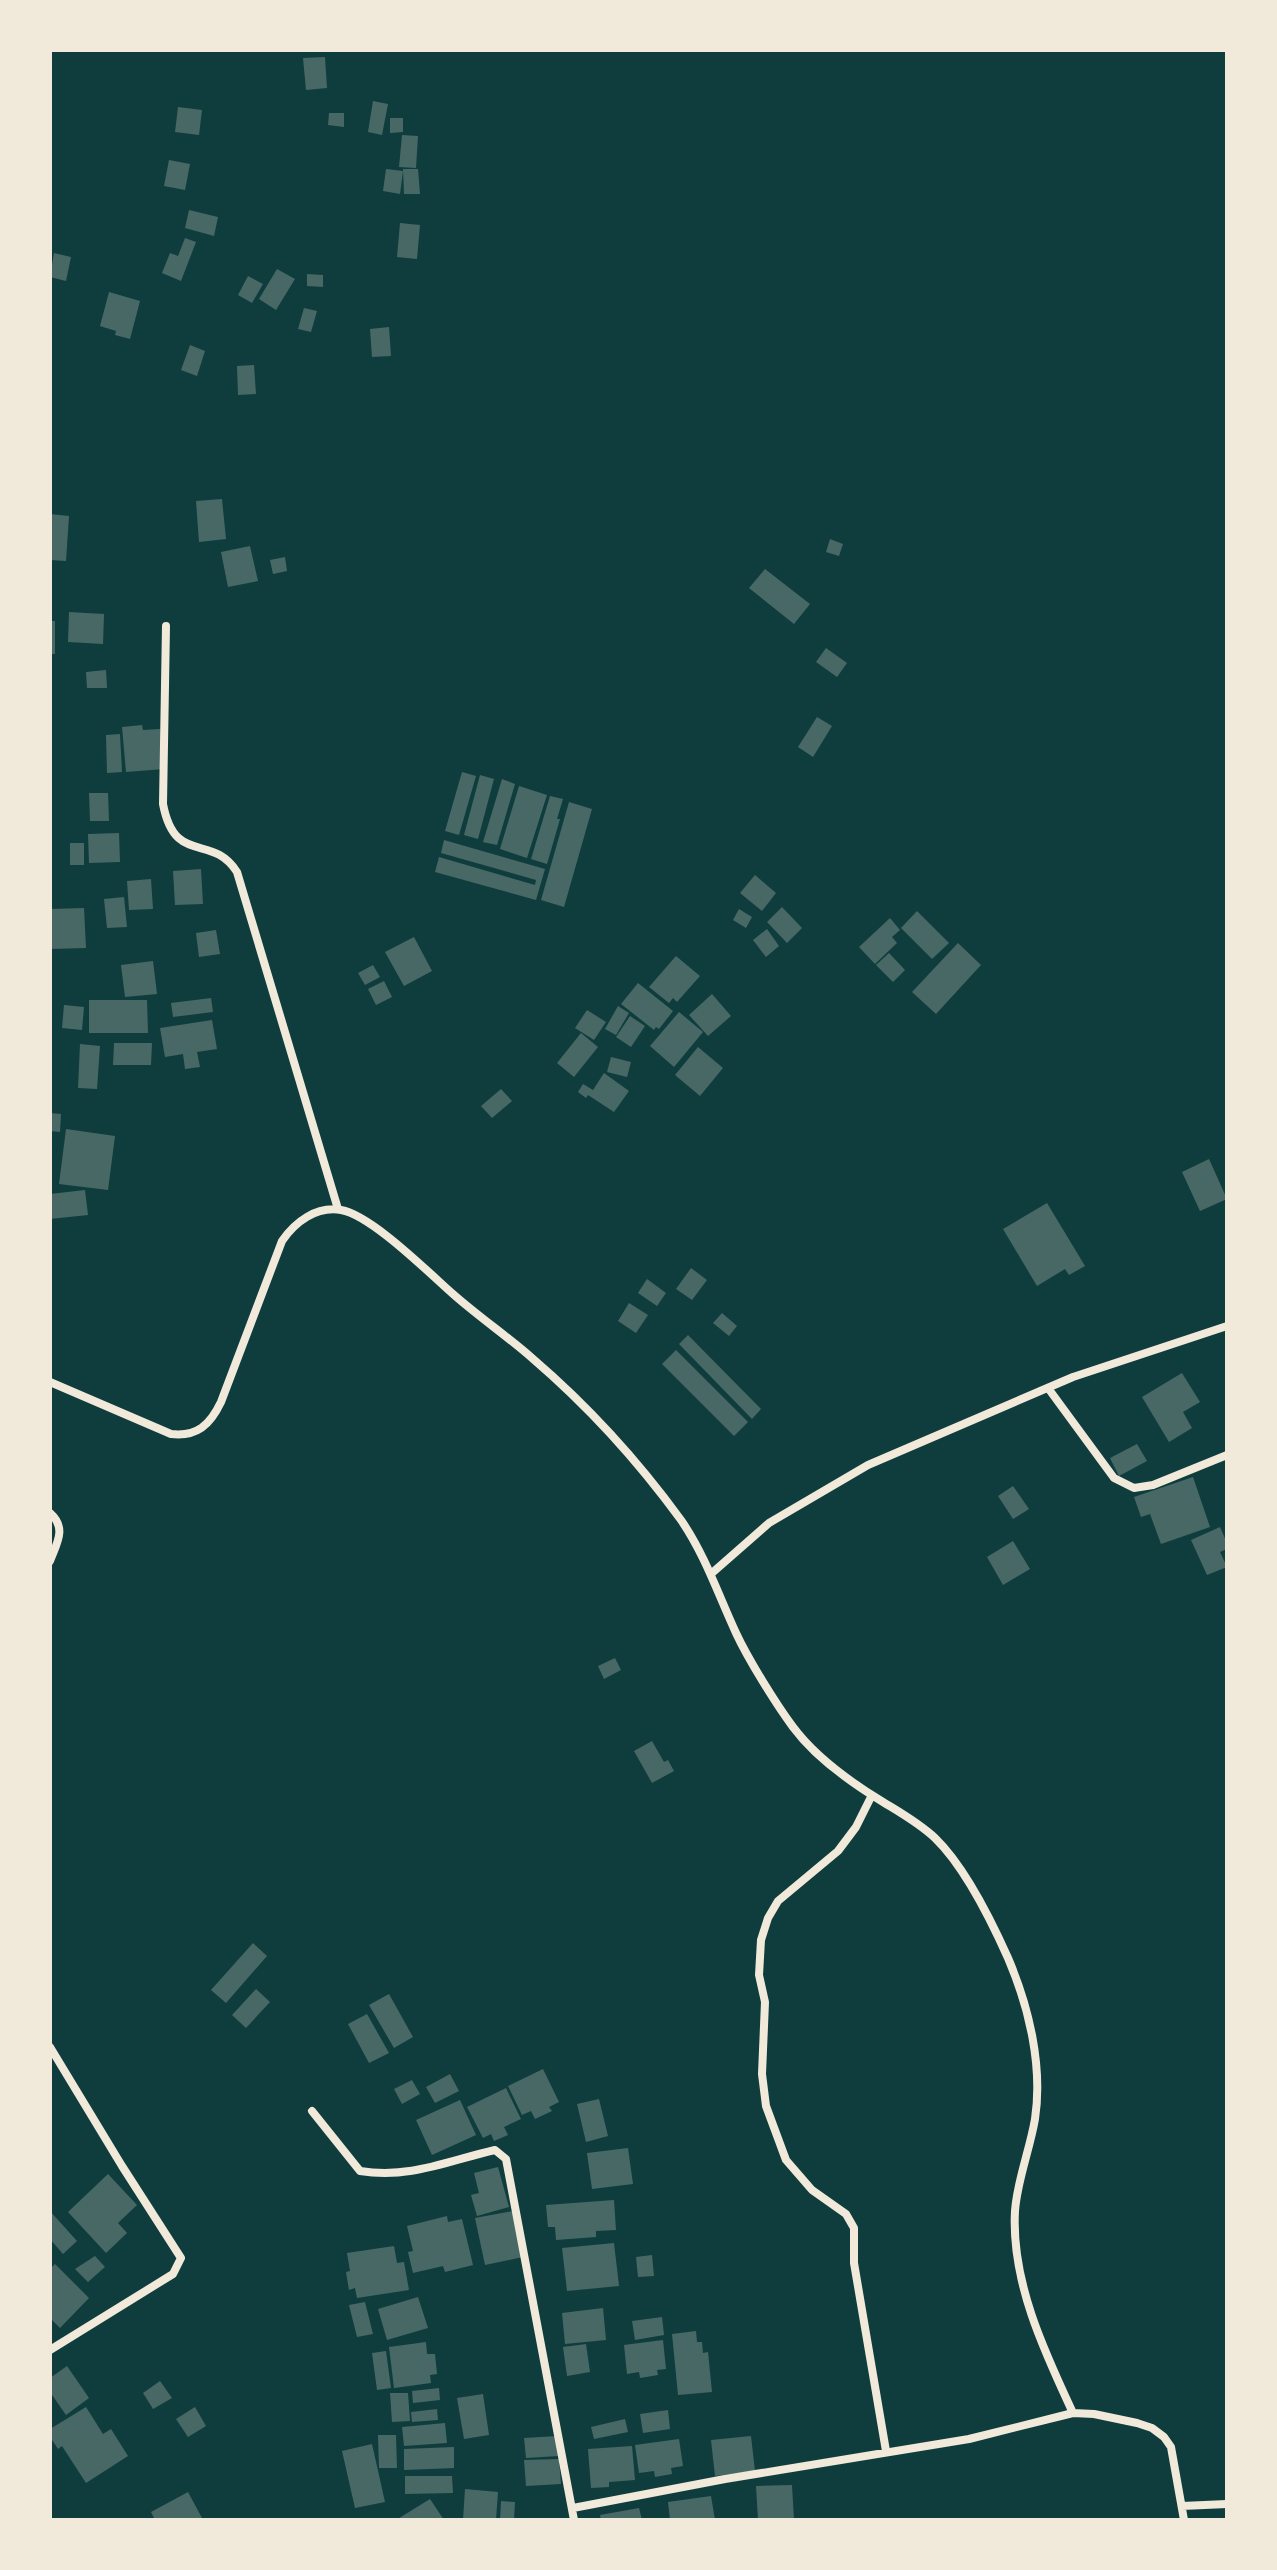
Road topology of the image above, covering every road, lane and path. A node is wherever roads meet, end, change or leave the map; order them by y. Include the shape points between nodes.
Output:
1 (166, 626) dead end
2 (338, 1209) junction
3 (1227, 1326) edge
4 (50, 1382) edge
5 (1048, 1388) junction
6 (1227, 1455) edge
7 (50, 1513) edge
8 (50, 1561) edge
9 (712, 1573) junction
10 (872, 1795) junction
11 (50, 2047) edge
12 (312, 2111) dead end
13 (50, 2350) edge
14 (1073, 2413) junction
15 (886, 2451) junction
16 (1227, 2504) edge
17 (1182, 2506) junction
18 (573, 2508) junction
19 (574, 2520) edge
20 (1184, 2520) edge

1 - 2 street via 167,825 179,839 220,854 237,872
2 - 4 street via 299,1221 282,1241 221,1402 196,1432 171,1434
2 - 9 street via 376,1228 588,1410 651,1481
3 - 5 street
5 - 6 street via 1114,1478 1134,1488
5 - 9 street via 868,1465 769,1523
7 - 8 street via 61,1533
9 - 10 street via 737,1636 794,1728 837,1772
10 - 14 street via 908,1816 953,1859 1009,1959 1029,2019 1036,2115 1015,2208 1016,2261 1051,2366
10 - 15 street via 838,1851 778,1901 761,1940 759,1975 765,2002 766,2106 786,2160 812,2190 846,2214 854,2228 854,2263
11 - 13 street via 181,2258 173,2274
12 - 18 street via 360,2171 419,2171 495,2150 506,2159
14 - 15 street via 969,2439
14 - 17 street via 1123,2418 1164,2437 1171,2447
15 - 18 street
16 - 17 street
17 - 20 street
18 - 19 street

